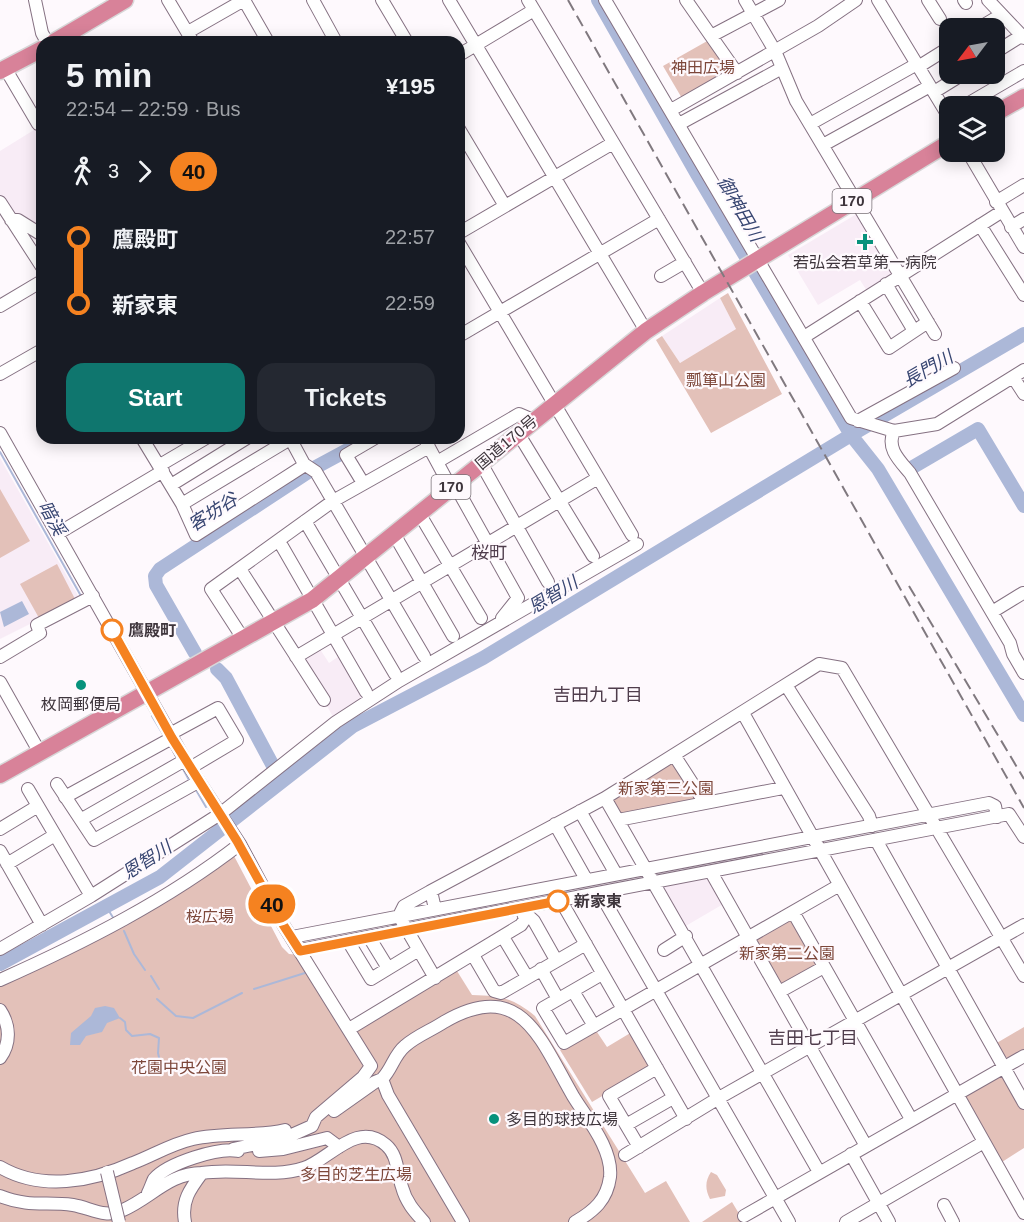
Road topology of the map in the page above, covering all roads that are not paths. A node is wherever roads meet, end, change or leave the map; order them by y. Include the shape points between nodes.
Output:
1 (35, 0) edge
2 (125, 0) edge
3 (168, 0) edge
4 (313, 0) edge
5 (382, 0) edge
6 (449, 0) edge
7 (605, 0) edge
8 (686, 0) edge
9 (745, 0) edge
10 (778, 0) edge
11 (856, 0) edge
12 (878, 0) edge
13 (928, 0) edge
14 (988, 0) edge
15 (531, 5) edge
16 (753, 14) junction
17 (1001, 15) junction
18 (939, 18) edge
19 (996, 18) edge
20 (44, 36) edge
21 (64, 36) edge
22 (189, 36) edge
23 (191, 36) edge
24 (265, 36) edge
25 (333, 36) edge
26 (403, 36) edge
27 (711, 36) junction
28 (1022, 37) edge
29 (476, 45) junction
30 (1005, 47) edge
31 (465, 51) edge
32 (775, 51) junction
33 (36, 52) edge
34 (939, 53) edge
35 (917, 66) junction
36 (782, 68) junction
37 (2, 69) edge
38 (1024, 71) edge
39 (737, 72) junction
40 (942, 84) edge
41 (932, 89) junction
42 (981, 96) edge
43 (1024, 97) edge
44 (939, 100) edge
45 (1005, 108) edge
46 (670, 110) junction
47 (36, 121) edge
48 (679, 124) junction
49 (810, 124) junction
50 (465, 139) edge
51 (613, 143) junction
52 (823, 145) junction
53 (939, 149) edge
54 (973, 162) edge
55 (555, 178) junction
56 (1024, 185) edge
57 (856, 198) junction
58 (0, 202) edge
59 (505, 206) junction
60 (998, 207) junction
61 (659, 219) junction
62 (1024, 219) edge
63 (11, 220) junction
64 (980, 225) junction
65 (1011, 227) junction
66 (465, 229) edge
67 (36, 232) edge
68 (1024, 247) edge
69 (465, 253) edge
70 (600, 254) junction
71 (36, 258) edge
72 (685, 262) junction
73 (753, 262) junction
74 (901, 275) junction
75 (661, 276) dead end
76 (886, 284) junction
77 (36, 285) edge
78 (703, 292) junction
79 (1024, 295) edge
80 (860, 301) junction
81 (0, 306) edge
82 (500, 313) junction
83 (928, 322) junction
84 (646, 331) junction
85 (914, 331) junction
86 (465, 333) edge
87 (935, 334) dead end
88 (804, 337) junction
89 (36, 353) edge
90 (954, 368) dead end
91 (1019, 373) edge
92 (0, 374) edge
93 (1024, 394) edge
94 (554, 403) junction
95 (533, 420) junction
96 (860, 422) junction
97 (890, 431) junction
98 (0, 433) edge
99 (518, 433) junction
100 (146, 444) edge
101 (197, 444) edge
102 (237, 444) edge
103 (282, 444) edge
104 (293, 444) edge
105 (365, 444) edge
106 (424, 444) edge
107 (428, 444) edge
108 (437, 462) junction
109 (481, 463) junction
110 (305, 465) junction
111 (162, 468) junction
112 (598, 478) junction
113 (363, 483) junction
114 (171, 485) junction
115 (453, 486) junction
116 (333, 501) junction
117 (559, 501) junction
118 (182, 504) junction
119 (419, 513) junction
120 (305, 521) junction
121 (517, 526) junction
122 (57, 534) junction
123 (393, 534) junction
124 (279, 541) junction
125 (488, 544) junction
126 (593, 556) dead end
127 (366, 558) junction
128 (451, 566) junction
129 (240, 569) junction
130 (341, 579) junction
131 (548, 582) dead end
132 (422, 583) junction
133 (1023, 593) edge
134 (93, 596) junction
135 (312, 600) junction
136 (391, 600) junction
137 (992, 612) junction
138 (362, 618) junction
139 (482, 618) dead end
140 (499, 621) junction
141 (276, 623) junction
142 (333, 635) junction
143 (453, 636) dead end
144 (244, 640) junction
145 (424, 656) dead end
146 (0, 657) edge
147 (296, 657) junction
148 (1024, 673) edge
149 (395, 674) dead end
150 (786, 685) junction
151 (2, 689) edge
152 (147, 692) junction
153 (366, 692) dead end
154 (324, 700) dead end
155 (743, 713) junction
156 (171, 736) junction
157 (40, 753) junction
158 (674, 755) junction
159 (188, 764) junction
160 (0, 775) edge
161 (198, 782) junction
162 (57, 784) dead end
163 (783, 788) junction
164 (28, 789) dead end
165 (65, 797) junction
166 (605, 798) junction
167 (705, 803) junction
168 (38, 806) junction
169 (580, 811) junction
170 (930, 814) junction
171 (221, 815) junction
172 (997, 817) junction
173 (82, 819) junction
174 (618, 820) junction
175 (555, 824) junction
176 (872, 826) junction
177 (0, 829) edge
178 (939, 829) junction
179 (55, 835) junction
180 (811, 837) junction
181 (1024, 837) edge
182 (876, 840) junction
183 (239, 842) junction
184 (0, 851) edge
185 (819, 851) junction
186 (7, 864) junction
187 (646, 868) junction
188 (711, 872) junction
189 (616, 874) junction
190 (586, 879) junction
191 (655, 882) junction
192 (838, 885) junction
193 (432, 891) junction
194 (600, 893) junction
195 (91, 896) junction
196 (561, 901) junction
197 (435, 909) junction
198 (522, 910) junction
199 (793, 912) junction
200 (399, 915) junction
201 (42, 925) junction
202 (1024, 925) edge
203 (405, 930) junction
204 (686, 936) junction
205 (292, 937) junction
206 (369, 937) junction
207 (502, 937) junction
208 (748, 937) junction
209 (1002, 938) junction
210 (348, 941) junction
211 (586, 944) junction
212 (0, 948) edge
213 (664, 950) dead end
214 (300, 951) junction
215 (417, 951) junction
216 (473, 955) junction
217 (556, 960) junction
218 (702, 964) junction
219 (824, 967) junction
220 (388, 968) junction
221 (541, 969) junction
222 (948, 969) junction
223 (603, 974) junction
224 (1024, 976) edge
225 (527, 977) junction
226 (435, 978) junction
227 (0, 980) edge
228 (656, 990) junction
229 (573, 991) junction
230 (779, 992) junction
231 (901, 995) junction
232 (558, 999) junction
233 (623, 1009) junction
234 (0, 1010) edge
235 (855, 1021) junction
236 (594, 1026) junction
237 (349, 1029) junction
238 (810, 1047) junction
239 (1024, 1056) edge
240 (0, 1058) edge
241 (1004, 1067) junction
242 (657, 1068) junction
243 (763, 1073) junction
244 (382, 1079) junction
245 (957, 1094) junction
246 (673, 1098) junction
247 (717, 1099) junction
248 (1024, 1103) edge
249 (686, 1119) junction
250 (911, 1119) junction
251 (316, 1120) junction
252 (626, 1125) junction
253 (984, 1142) junction
254 (866, 1146) junction
255 (339, 1147) junction
256 (639, 1147) junction
257 (232, 1149) junction
258 (851, 1154) junction
259 (625, 1155) dead end
260 (0, 1167) edge
261 (106, 1167) junction
262 (819, 1172) junction
263 (202, 1173) junction
264 (148, 1194) junction
265 (0, 1196) edge
266 (775, 1198) junction
267 (879, 1202) junction
268 (944, 1205) dead end
269 (1024, 1212) edge
270 (744, 1216) dead end
271 (862, 1218) edge
272 (119, 1222) edge
273 (185, 1222) edge
274 (424, 1222) edge
275 (463, 1222) edge
276 (575, 1222) edge
277 (789, 1222) edge
278 (846, 1222) edge
279 (889, 1222) edge
280 (953, 1222) edge

1 - 20 street
2 - 21 highway
3 - 22 street
4 - 25 street
5 - 26 street
6 - 29 street
7 - 46 street
8 - 27 street
9 - 16 street
10 - 16 street
11 - 32 street
12 - 35 street
13 - 18 street
14 - 17 street
15 - 29 street
15 - 51 street
16 - 27 street
16 - 32 street
17 - 19 street
17 - 28 street
23 - 24 street via 244,0
27 - 39 street
28 - 30 street
29 - 31 street
29 - 55 street
32 - 36 street
32 - 39 street
33 - 37 highway
34 - 35 street
35 - 41 street
35 - 49 street
36 - 48 street
36 - 49 street
37 - 47 street
38 - 42 street
39 - 46 street
40 - 41 street
41 - 44 street
41 - 52 street
43 - 45 highway
46 - 48 street
48 - 73 street
49 - 52 street
50 - 59 street
51 - 55 street
51 - 61 street
52 - 57 street
53 - 57 highway, 国道170号 / 170
54 - 60 street
55 - 59 street
55 - 70 street
56 - 60 street
57 - 73 highway, 国道170号 / 170
57 - 74 street
58 - 63 street
59 - 66 street
60 - 64 street
60 - 65 street
61 - 70 street
61 - 72 street
62 - 65 street
63 - 67 street via 18,220
63 - 71 street
64 - 74 street
64 - 79 street
65 - 68 street
69 - 82 street
70 - 82 street
70 - 84 street
72 - 75 street
72 - 78 street
73 - 78 highway, 国道170号 / 170
73 - 88 street
74 - 76 street
74 - 83 street
76 - 80 street
76 - 85 street
77 - 81 street
78 - 84 highway, 国道170号 / 170
80 - 85 street via 889,348
80 - 88 street
82 - 86 street
82 - 94 street
83 - 85 street
83 - 87 street
84 - 94 highway, 国道170号 / 170
88 - 96 street via 851,418
89 - 92 street
90 - 96 street
91 - 93 street
91 - 97 street via 937,424
94 - 95 highway, 国道170号 / 170
94 - 112 street
95 - 99 highway, 国道170号 / 170
95 - 108 street via 519,414
96 - 97 street
97 - 137 street via 891,447
98 - 122 street
99 - 109 highway, 国道170号 / 170
99 - 117 street
100 - 111 street
101 - 111 street
102 - 114 street
103 - 118 street
104 - 110 street
105 - 113 street via 346,455
106 - 113 street
107 - 108 street
108 - 115 street
109 - 115 highway, 国道170号 / 170
109 - 121 street
110 - 116 street via 316,472
110 - 118 street via 196,535
111 - 114 street
111 - 122 street
112 - 117 street
112 - 140 street via 634,539
113 - 116 street
114 - 118 street
115 - 119 highway, 国道170号 / 170
115 - 125 street
116 - 120 street
116 - 127 street
117 - 121 street
117 - 126 street
119 - 123 highway, 国道170号 / 170
119 - 128 street
120 - 124 street
120 - 130 street
121 - 125 street
121 - 131 street
122 - 134 street
123 - 127 highway, 国道170号 / 170
123 - 132 street
124 - 129 street
124 - 135 street
125 - 128 street
125 - 140 street via 518,598
127 - 130 highway, 国道170号 / 170
127 - 136 street
128 - 132 street
128 - 139 street
129 - 141 street
129 - 144 street via 211,589
130 - 135 highway, 国道170号 / 170
130 - 138 street
132 - 136 street
132 - 143 street
133 - 137 street
134 - 146 street via 37,625 40,633
134 - 152 street
135 - 141 highway, 国道170号 / 170
135 - 142 street
136 - 138 street
136 - 145 street
137 - 148 street
138 - 142 street
138 - 149 street
140 - 171 street via 370,699 274,769
141 - 144 highway, 国道170号 / 170
141 - 147 street
142 - 147 street
142 - 153 street
144 - 152 highway, 国道170号 / 170
147 - 154 street
150 - 155 street
150 - 170 street via 819,664 842,668
150 - 176 street
151 - 157 street
152 - 156 street
152 - 157 highway, 国道170号 / 170
155 - 158 street
155 - 163 street
156 - 159 street
156 - 159 street via 218,708 237,740
156 - 165 street
157 - 160 highway, 国道170号 / 170
158 - 166 street
158 - 167 street
159 - 161 street
159 - 173 street
161 - 171 street
161 - 173 street via 94,840
162 - 165 street
163 - 167 street
163 - 180 street
164 - 168 street
165 - 173 street
166 - 169 street
166 - 174 street
167 - 174 street
168 - 177 street
168 - 179 street
169 - 175 street
169 - 189 street
170 - 172 street via 988,803 995,806
170 - 176 street
170 - 178 street
171 - 183 street
171 - 195 street
172 - 178 street
172 - 181 street via 1009,814
174 - 187 street
175 - 190 street
175 - 193 street
176 - 180 street
178 - 182 street
178 - 209 street
179 - 186 street
179 - 195 street
180 - 185 street
180 - 187 street
182 - 185 street
182 - 222 street
183 - 205 street
183 - 227 street via 204,871 147,905
184 - 186 street
185 - 188 street
185 - 192 street
186 - 201 street
187 - 189 street
187 - 191 street
188 - 191 street
188 - 208 street
189 - 190 street
190 - 197 street
191 - 194 street
191 - 204 street
192 - 199 street
192 - 231 street
193 - 197 street
193 - 200 street via 404,906
194 - 196 street
194 - 228 street
195 - 201 street
196 - 198 street
196 - 211 street
197 - 200 street
198 - 203 street
198 - 207 street via 525,919 521,925
198 - 217 street via 534,921
199 - 208 street
199 - 219 street
200 - 203 street
200 - 205 street
201 - 212 street
202 - 209 street
203 - 206 street
203 - 215 street
204 - 213 street
204 - 218 street
205 - 214 street
206 - 210 street
206 - 220 street
207 - 216 street
207 - 225 street
208 - 218 street
208 - 230 street
209 - 222 street
209 - 224 street
210 - 214 street
210 - 220 street via 371,979
211 - 217 street
211 - 223 street
214 - 237 street
215 - 220 street
215 - 226 street
216 - 225 street via 494,992 501,993
216 - 226 street
217 - 221 street
218 - 228 street
218 - 243 street
219 - 230 street
219 - 235 street
221 - 225 street
221 - 232 street
222 - 231 street
222 - 241 street
223 - 229 street
223 - 233 street
226 - 237 street
228 - 233 street
228 - 247 street
229 - 232 street
229 - 236 street
230 - 238 street
231 - 235 street
231 - 245 street
232 - 236 street via 543,1008 564,1043
233 - 236 street
233 - 242 street
234 - 240 street via 8,1026 8,1044
235 - 238 street
235 - 250 street
237 - 251 street via 371,1066
238 - 243 street
238 - 254 street
239 - 241 street
241 - 245 street
241 - 248 street
242 - 246 street
242 - 252 street via 609,1096
243 - 247 street
243 - 262 street
244 - 251 street
244 - 275 street
244 - 276 street via 405,1046 462,1012 488,1005 518,1015 537,1034 606,1151 610,1176 606,1191 592,1212
245 - 250 street
245 - 253 street
246 - 249 street
246 - 252 street
247 - 249 street
247 - 266 street
249 - 256 street
250 - 254 street
251 - 257 street via 312,1126 285,1138
251 - 261 street via 260,1136 212,1137 178,1143 132,1164
252 - 256 street
253 - 267 street
253 - 269 street
254 - 258 street
255 - 257 street via 327,1138 283,1149
255 - 263 street via 313,1164 289,1171
255 - 274 street via 352,1138 364,1136 384,1143 392,1151 406,1199
256 - 259 street
257 - 264 street via 183,1161 154,1179
258 - 262 street
258 - 267 street
260 - 261 street via 26,1180 51,1182 76,1180
261 - 272 street, bridge
262 - 266 street
263 - 264 street via 174,1178
263 - 273 street via 186,1196
264 - 265 street via 113,1214 62,1204 16,1203
266 - 270 street
266 - 277 street
267 - 271 street
267 - 279 street
268 - 280 street
271 - 278 street

